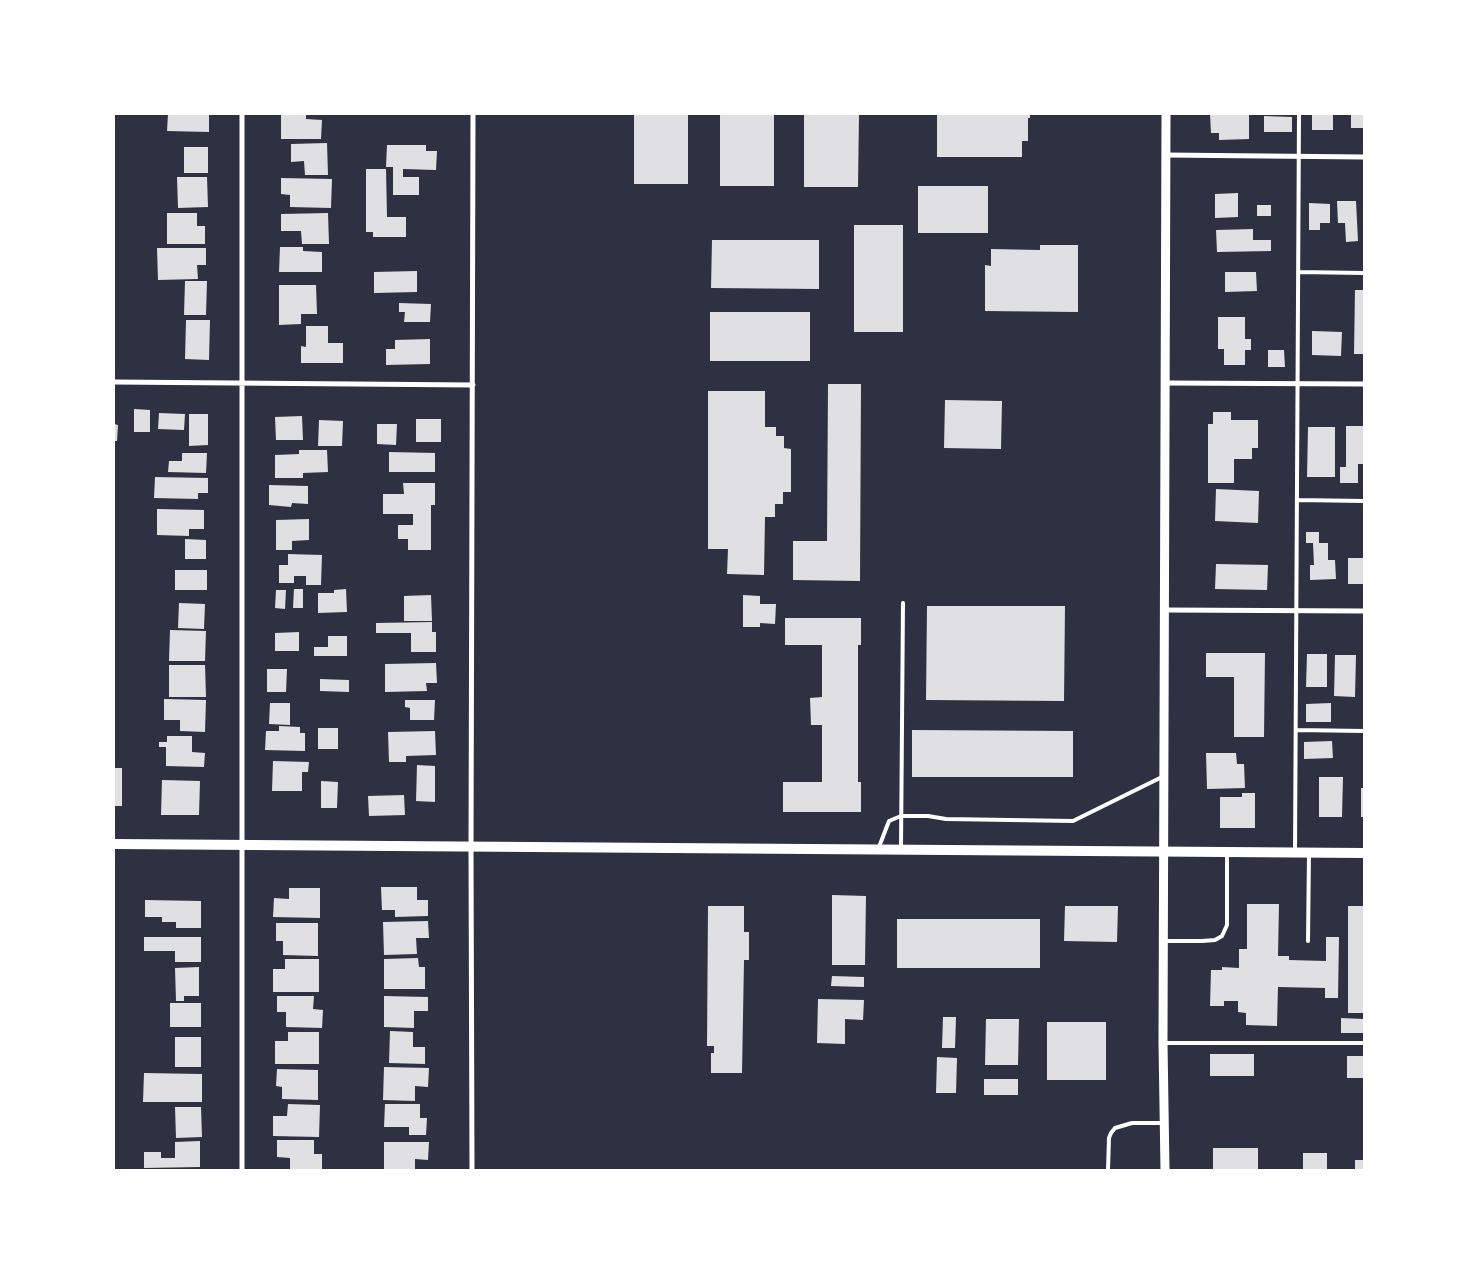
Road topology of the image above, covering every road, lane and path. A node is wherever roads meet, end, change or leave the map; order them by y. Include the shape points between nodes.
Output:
1 (242, 114) edge
2 (473, 114) edge
3 (1166, 114) edge
4 (1299, 114) edge
5 (1166, 155) junction
6 (1299, 156) junction
7 (1364, 157) edge
8 (1298, 272) junction
9 (1364, 273) edge
10 (114, 382) edge
11 (1166, 382) junction
12 (241, 383) junction
13 (1298, 383) junction
14 (1364, 384) edge
15 (472, 385) junction
16 (1297, 500) junction
17 (1364, 501) edge
18 (902, 603) dead end
19 (1165, 610) junction
20 (1297, 611) junction
21 (1364, 612) edge
22 (1296, 730) junction
23 (1364, 731) edge
24 (1164, 776) junction
25 (901, 816) junction
26 (114, 844) edge
27 (241, 845) junction
28 (471, 847) junction
29 (878, 850) junction
30 (901, 850) junction
31 (1164, 852) junction
32 (1227, 852) junction
33 (1295, 852) junction
34 (1309, 853) junction
35 (1364, 853) edge
36 (1163, 941) junction
37 (1308, 941) dead end
38 (1163, 1043) junction
39 (1364, 1043) edge
40 (1165, 1123) junction
41 (242, 1170) edge
42 (472, 1170) edge
43 (1108, 1170) edge
44 (1165, 1170) edge

1 - 12 street
2 - 15 street
3 - 5 street
4 - 6 lane
5 - 6 street
5 - 11 street
6 - 7 street
6 - 8 lane
8 - 9 lane
8 - 13 lane
10 - 12 street
11 - 13 street
11 - 19 street
12 - 15 street
12 - 27 street
13 - 14 street
13 - 16 lane
15 - 28 street
16 - 17 lane
16 - 20 lane
18 - 25 lane
19 - 20 street
19 - 24 street
20 - 21 street
20 - 22 lane
22 - 23 lane
22 - 33 lane
24 - 25 lane via 1073,821
24 - 31 street
25 - 29 lane via 889,821
25 - 30 lane
26 - 27 main road
27 - 28 main road
27 - 41 street
28 - 29 main road
28 - 42 street
29 - 30 main road
30 - 31 main road
31 - 32 main road
31 - 36 street
32 - 33 main road
32 - 36 lane via 1227,925 1222,936 1215,940
33 - 34 main road
34 - 35 main road
34 - 37 lane
36 - 38 street
38 - 39 lane
38 - 40 street
40 - 43 lane via 1132,1123 1115,1128 1109,1138
40 - 44 street

